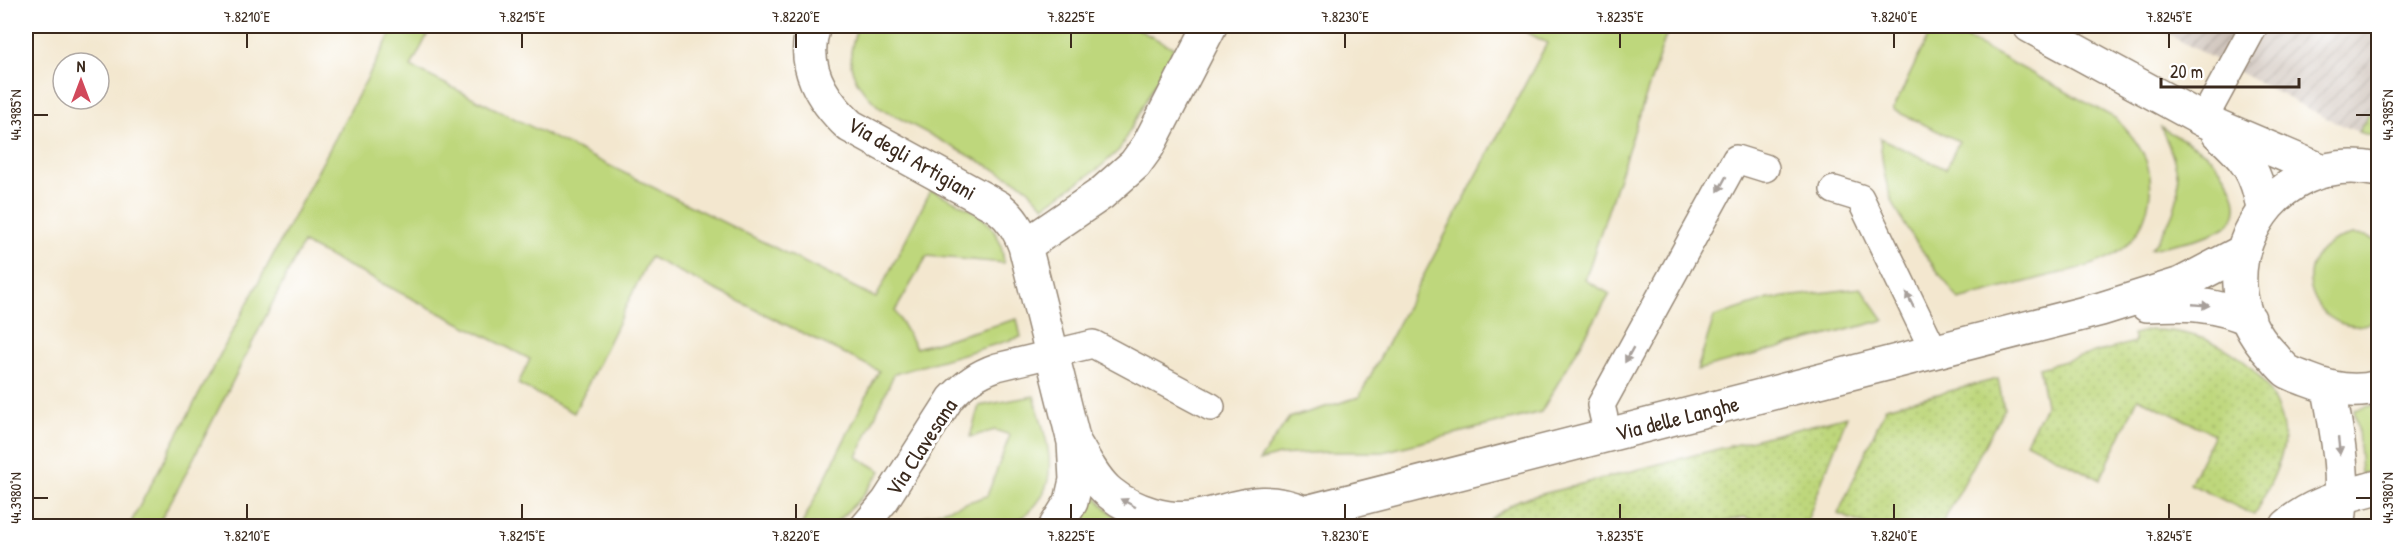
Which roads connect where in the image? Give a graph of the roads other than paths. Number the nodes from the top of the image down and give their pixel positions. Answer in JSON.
{"nodes":[{"id":1,"x":814,"y":26,"type":"edge"},
{"id":2,"x":1210,"y":26,"type":"edge"},
{"id":3,"x":2030,"y":26,"type":"edge"},
{"id":4,"x":2254,"y":26,"type":"edge"},
{"id":5,"x":2203,"y":120,"type":"junction"},
{"id":6,"x":1765,"y":168,"type":"dead end"},
{"id":7,"x":2379,"y":170,"type":"edge"},
{"id":8,"x":2323,"y":171,"type":"junction"},
{"id":9,"x":1834,"y":190,"type":"dead end"},
{"id":10,"x":2263,"y":209,"type":"junction"},
{"id":11,"x":1025,"y":246,"type":"junction"},
{"id":12,"x":2242,"y":252,"type":"junction"},
{"id":13,"x":2101,"y":309,"type":"junction"},
{"id":14,"x":2249,"y":319,"type":"junction"},
{"id":15,"x":1935,"y":353,"type":"junction"},
{"id":16,"x":1052,"y":354,"type":"junction"},
{"id":17,"x":2379,"y":387,"type":"edge"},
{"id":18,"x":2329,"y":389,"type":"junction"},
{"id":19,"x":1211,"y":407,"type":"dead end"},
{"id":20,"x":1608,"y":435,"type":"junction"},
{"id":21,"x":1074,"y":442,"type":"junction"},
{"id":22,"x":2379,"y":487,"type":"edge"},
{"id":23,"x":2339,"y":513,"type":"edge"},
{"id":24,"x":1321,"y":515,"type":"edge"},
{"id":25,"x":864,"y":526,"type":"edge"},
{"id":26,"x":1056,"y":526,"type":"edge"},
{"id":27,"x":1252,"y":526,"type":"edge"},
{"id":28,"x":2287,"y":526,"type":"edge"}],
"edges":[{"from":1,"to":11,"type":"street","name":"Via degli Artigiani"},
{"from":2,"to":11,"type":"street"},
{"from":3,"to":5,"type":"street"},
{"from":4,"to":5,"type":"lane"},
{"from":5,"to":8,"type":"street"},
{"from":5,"to":10,"type":"street"},
{"from":6,"to":20,"type":"lane","one_way":true},
{"from":7,"to":8,"type":"street"},
{"from":8,"to":10,"type":"street"},
{"from":15,"to":9,"type":"lane","one_way":true},
{"from":10,"to":12,"type":"street"},
{"from":11,"to":16,"type":"street","name":"Via degli Artigiani"},
{"from":12,"to":13,"type":"street","name":"Via delle Langhe"},
{"from":12,"to":14,"type":"street"},
{"from":13,"to":14,"type":"street","name":"Via delle Langhe","one_way":true},
{"from":13,"to":15,"type":"street","name":"Via delle Langhe"},
{"from":14,"to":18,"type":"street"},
{"from":15,"to":20,"type":"street","name":"Via delle Langhe"},
{"from":16,"to":19,"type":"lane","name":"Via Clavesana"},
{"from":16,"to":21,"type":"street","name":"Via degli Artigiani"},
{"from":16,"to":25,"type":"lane","name":"Via Clavesana"},
{"from":17,"to":18,"type":"street"},
{"from":18,"to":23,"type":"street","one_way":true},
{"from":20,"to":24,"type":"street","name":"Via delle Langhe"},
{"from":24,"to":21,"type":"street","name":"Via degli Artigiani","one_way":true},
{"from":21,"to":26,"type":"street","name":"Via degli Artigiani"},
{"from":22,"to":23,"type":"street"},
{"from":23,"to":28,"type":"street"},
{"from":24,"to":27,"type":"street","name":"Via delle Langhe"}]}
